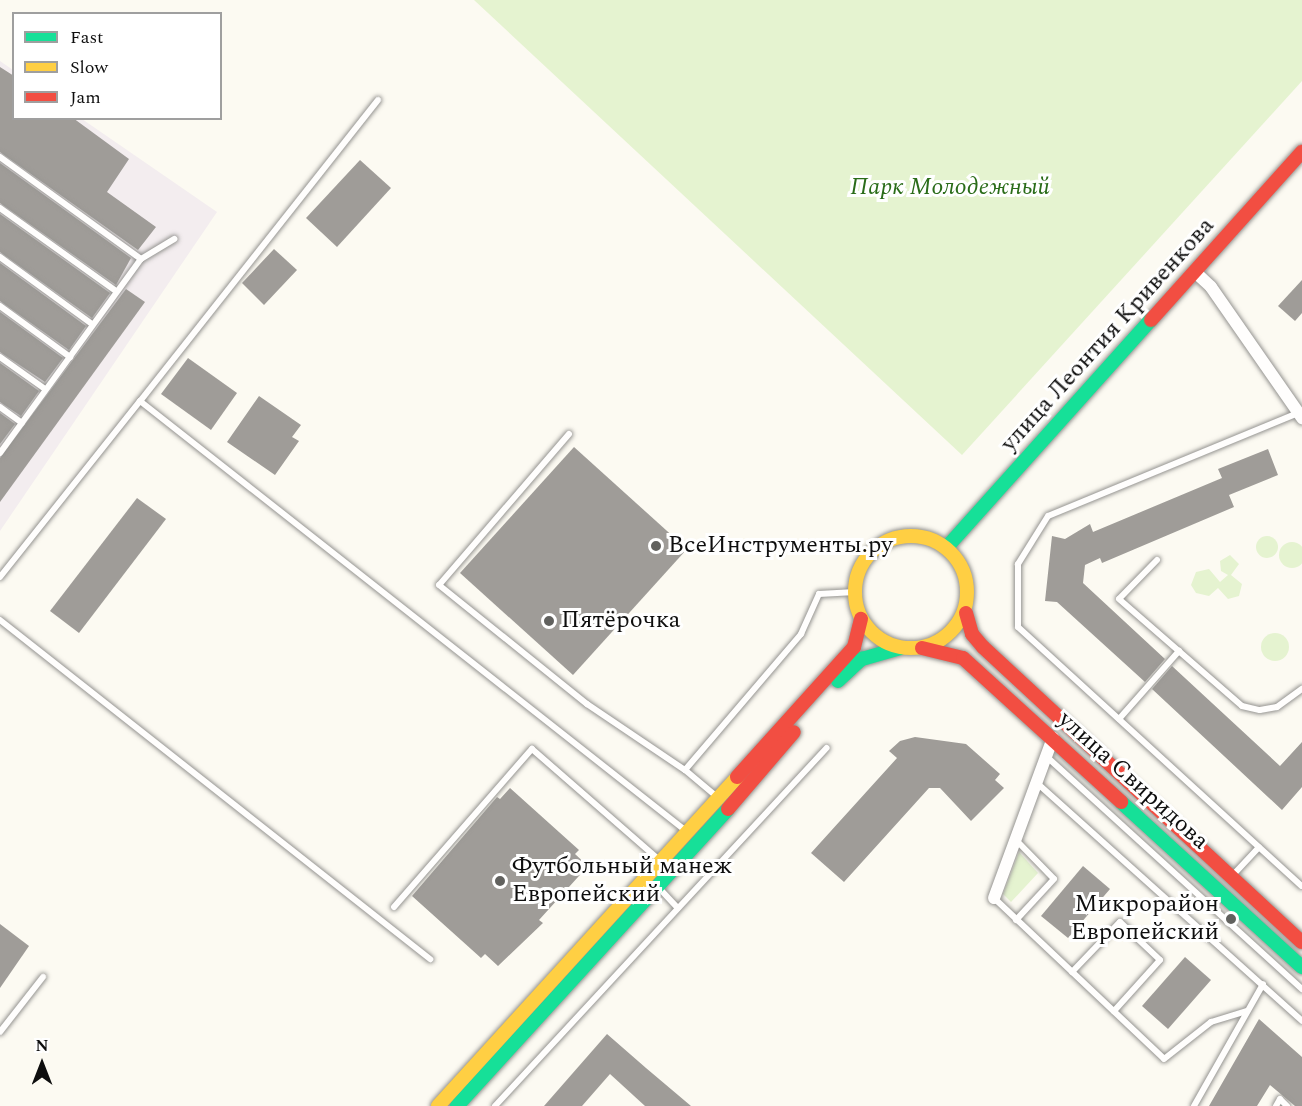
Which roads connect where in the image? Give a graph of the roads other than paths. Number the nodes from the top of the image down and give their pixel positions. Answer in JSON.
{"nodes":[{"id":1,"x":378,"y":100,"type":"dead end"},
{"id":2,"x":1302,"y":152,"type":"edge"},
{"id":3,"x":0,"y":157,"type":"edge"},
{"id":4,"x":0,"y":208,"type":"edge"},
{"id":5,"x":174,"y":239,"type":"dead end"},
{"id":6,"x":0,"y":257,"type":"edge"},
{"id":7,"x":141,"y":259,"type":"junction"},
{"id":8,"x":1194,"y":272,"type":"junction"},
{"id":9,"x":116,"y":291,"type":"junction"},
{"id":10,"x":0,"y":306,"type":"edge"},
{"id":11,"x":92,"y":324,"type":"junction"},
{"id":12,"x":0,"y":357,"type":"edge"},
{"id":13,"x":70,"y":357,"type":"junction"},
{"id":14,"x":45,"y":389,"type":"junction"},
{"id":15,"x":140,"y":400,"type":"junction"},
{"id":16,"x":0,"y":407,"type":"edge"},
{"id":17,"x":1300,"y":415,"type":"edge"},
{"id":18,"x":22,"y":423,"type":"junction"},
{"id":19,"x":569,"y":434,"type":"dead end"},
{"id":20,"x":0,"y":453,"type":"edge"},
{"id":21,"x":947,"y":547,"type":"junction"},
{"id":22,"x":1157,"y":560,"type":"dead end"},
{"id":23,"x":0,"y":577,"type":"edge"},
{"id":24,"x":855,"y":592,"type":"junction"},
{"id":25,"x":966,"y":613,"type":"junction"},
{"id":26,"x":861,"y":619,"type":"junction"},
{"id":27,"x":0,"y":620,"type":"edge"},
{"id":28,"x":900,"y":648,"type":"junction"},
{"id":29,"x":922,"y":648,"type":"junction"},
{"id":30,"x":1179,"y":651,"type":"junction"},
{"id":31,"x":1302,"y":689,"type":"edge"},
{"id":32,"x":1119,"y":719,"type":"junction"},
{"id":33,"x":1053,"y":738,"type":"junction"},
{"id":34,"x":827,"y":748,"type":"dead end"},
{"id":35,"x":1046,"y":757,"type":"junction"},
{"id":36,"x":685,"y":770,"type":"junction"},
{"id":37,"x":1037,"y":783,"type":"junction"},
{"id":38,"x":718,"y":798,"type":"junction"},
{"id":39,"x":687,"y":832,"type":"junction"},
{"id":40,"x":1016,"y":840,"type":"junction"},
{"id":41,"x":1259,"y":847,"type":"junction"},
{"id":42,"x":661,"y":861,"type":"junction"},
{"id":43,"x":1232,"y":876,"type":"junction"},
{"id":44,"x":1302,"y":886,"type":"edge"},
{"id":45,"x":658,"y":888,"type":"junction"},
{"id":46,"x":994,"y":898,"type":"joint"},
{"id":47,"x":394,"y":907,"type":"dead end"},
{"id":48,"x":678,"y":908,"type":"junction"},
{"id":49,"x":1017,"y":920,"type":"junction"},
{"id":50,"x":1302,"y":942,"type":"edge"},
{"id":51,"x":430,"y":959,"type":"dead end"},
{"id":52,"x":1302,"y":967,"type":"edge"},
{"id":53,"x":1072,"y":972,"type":"junction"},
{"id":54,"x":43,"y":977,"type":"dead end"},
{"id":55,"x":1263,"y":984,"type":"junction"},
{"id":56,"x":1302,"y":990,"type":"edge"},
{"id":57,"x":1113,"y":1011,"type":"junction"},
{"id":58,"x":1246,"y":1011,"type":"junction"},
{"id":59,"x":1302,"y":1021,"type":"edge"},
{"id":60,"x":0,"y":1032,"type":"edge"},
{"id":61,"x":438,"y":1106,"type":"edge"},
{"id":62,"x":457,"y":1106,"type":"edge"},
{"id":63,"x":495,"y":1106,"type":"edge"},
{"id":64,"x":1194,"y":1106,"type":"edge"},
{"id":65,"x":1276,"y":1106,"type":"edge"},
{"id":66,"x":1287,"y":1106,"type":"edge"}],
"edges":[{"from":1,"to":15,"type":"lane"},
{"from":2,"to":8,"type":"street","name":"улица Леонтия Кривенкова"},
{"from":3,"to":7,"type":"lane"},
{"from":4,"to":9,"type":"lane"},
{"from":5,"to":7,"type":"lane"},
{"from":6,"to":11,"type":"lane"},
{"from":7,"to":9,"type":"lane"},
{"from":8,"to":17,"type":"street"},
{"from":8,"to":21,"type":"street","name":"улица Леонтия Кривенкова"},
{"from":9,"to":11,"type":"lane"},
{"from":10,"to":13,"type":"lane"},
{"from":11,"to":13,"type":"lane"},
{"from":12,"to":14,"type":"lane"},
{"from":13,"to":14,"type":"lane"},
{"from":14,"to":18,"type":"lane"},
{"from":15,"to":23,"type":"lane"},
{"from":15,"to":39,"type":"lane"},
{"from":16,"to":18,"type":"lane"},
{"from":17,"to":32,"type":"lane"},
{"from":18,"to":20,"type":"lane"},
{"from":19,"to":36,"type":"lane"},
{"from":21,"to":24,"type":"street"},
{"from":21,"to":25,"type":"street"},
{"from":22,"to":30,"type":"lane"},
{"from":24,"to":26,"type":"street"},
{"from":24,"to":36,"type":"lane"},
{"from":25,"to":29,"type":"street"},
{"from":25,"to":43,"type":"street","name":"улица Свиридова"},
{"from":26,"to":28,"type":"street"},
{"from":26,"to":38,"type":"street"},
{"from":27,"to":51,"type":"lane"},
{"from":28,"to":29,"type":"street"},
{"from":28,"to":45,"type":"street"},
{"from":29,"to":33,"type":"street","name":"улица Свиридова"},
{"from":30,"to":31,"type":"lane"},
{"from":30,"to":32,"type":"lane"},
{"from":32,"to":41,"type":"lane"},
{"from":33,"to":35,"type":"street"},
{"from":33,"to":52,"type":"street","name":"улица Свиридова"},
{"from":34,"to":48,"type":"lane"},
{"from":35,"to":37,"type":"street"},
{"from":35,"to":56,"type":"lane"},
{"from":36,"to":38,"type":"lane"},
{"from":37,"to":40,"type":"street"},
{"from":37,"to":55,"type":"lane"},
{"from":38,"to":39,"type":"street"},
{"from":39,"to":42,"type":"street"},
{"from":40,"to":46,"type":"street"},
{"from":40,"to":49,"type":"lane"},
{"from":41,"to":43,"type":"lane"},
{"from":41,"to":44,"type":"lane"},
{"from":42,"to":47,"type":"lane"},
{"from":42,"to":61,"type":"street"},
{"from":43,"to":50,"type":"street","name":"улица Свиридова"},
{"from":45,"to":48,"type":"lane"},
{"from":45,"to":62,"type":"street"},
{"from":46,"to":49,"type":"lane"},
{"from":48,"to":63,"type":"lane"},
{"from":49,"to":53,"type":"lane"},
{"from":53,"to":57,"type":"lane"},
{"from":53,"to":57,"type":"lane"},
{"from":54,"to":60,"type":"lane"},
{"from":55,"to":58,"type":"lane"},
{"from":55,"to":59,"type":"lane"},
{"from":57,"to":58,"type":"lane"},
{"from":58,"to":64,"type":"lane"},
{"from":65,"to":66,"type":"lane"}]}
